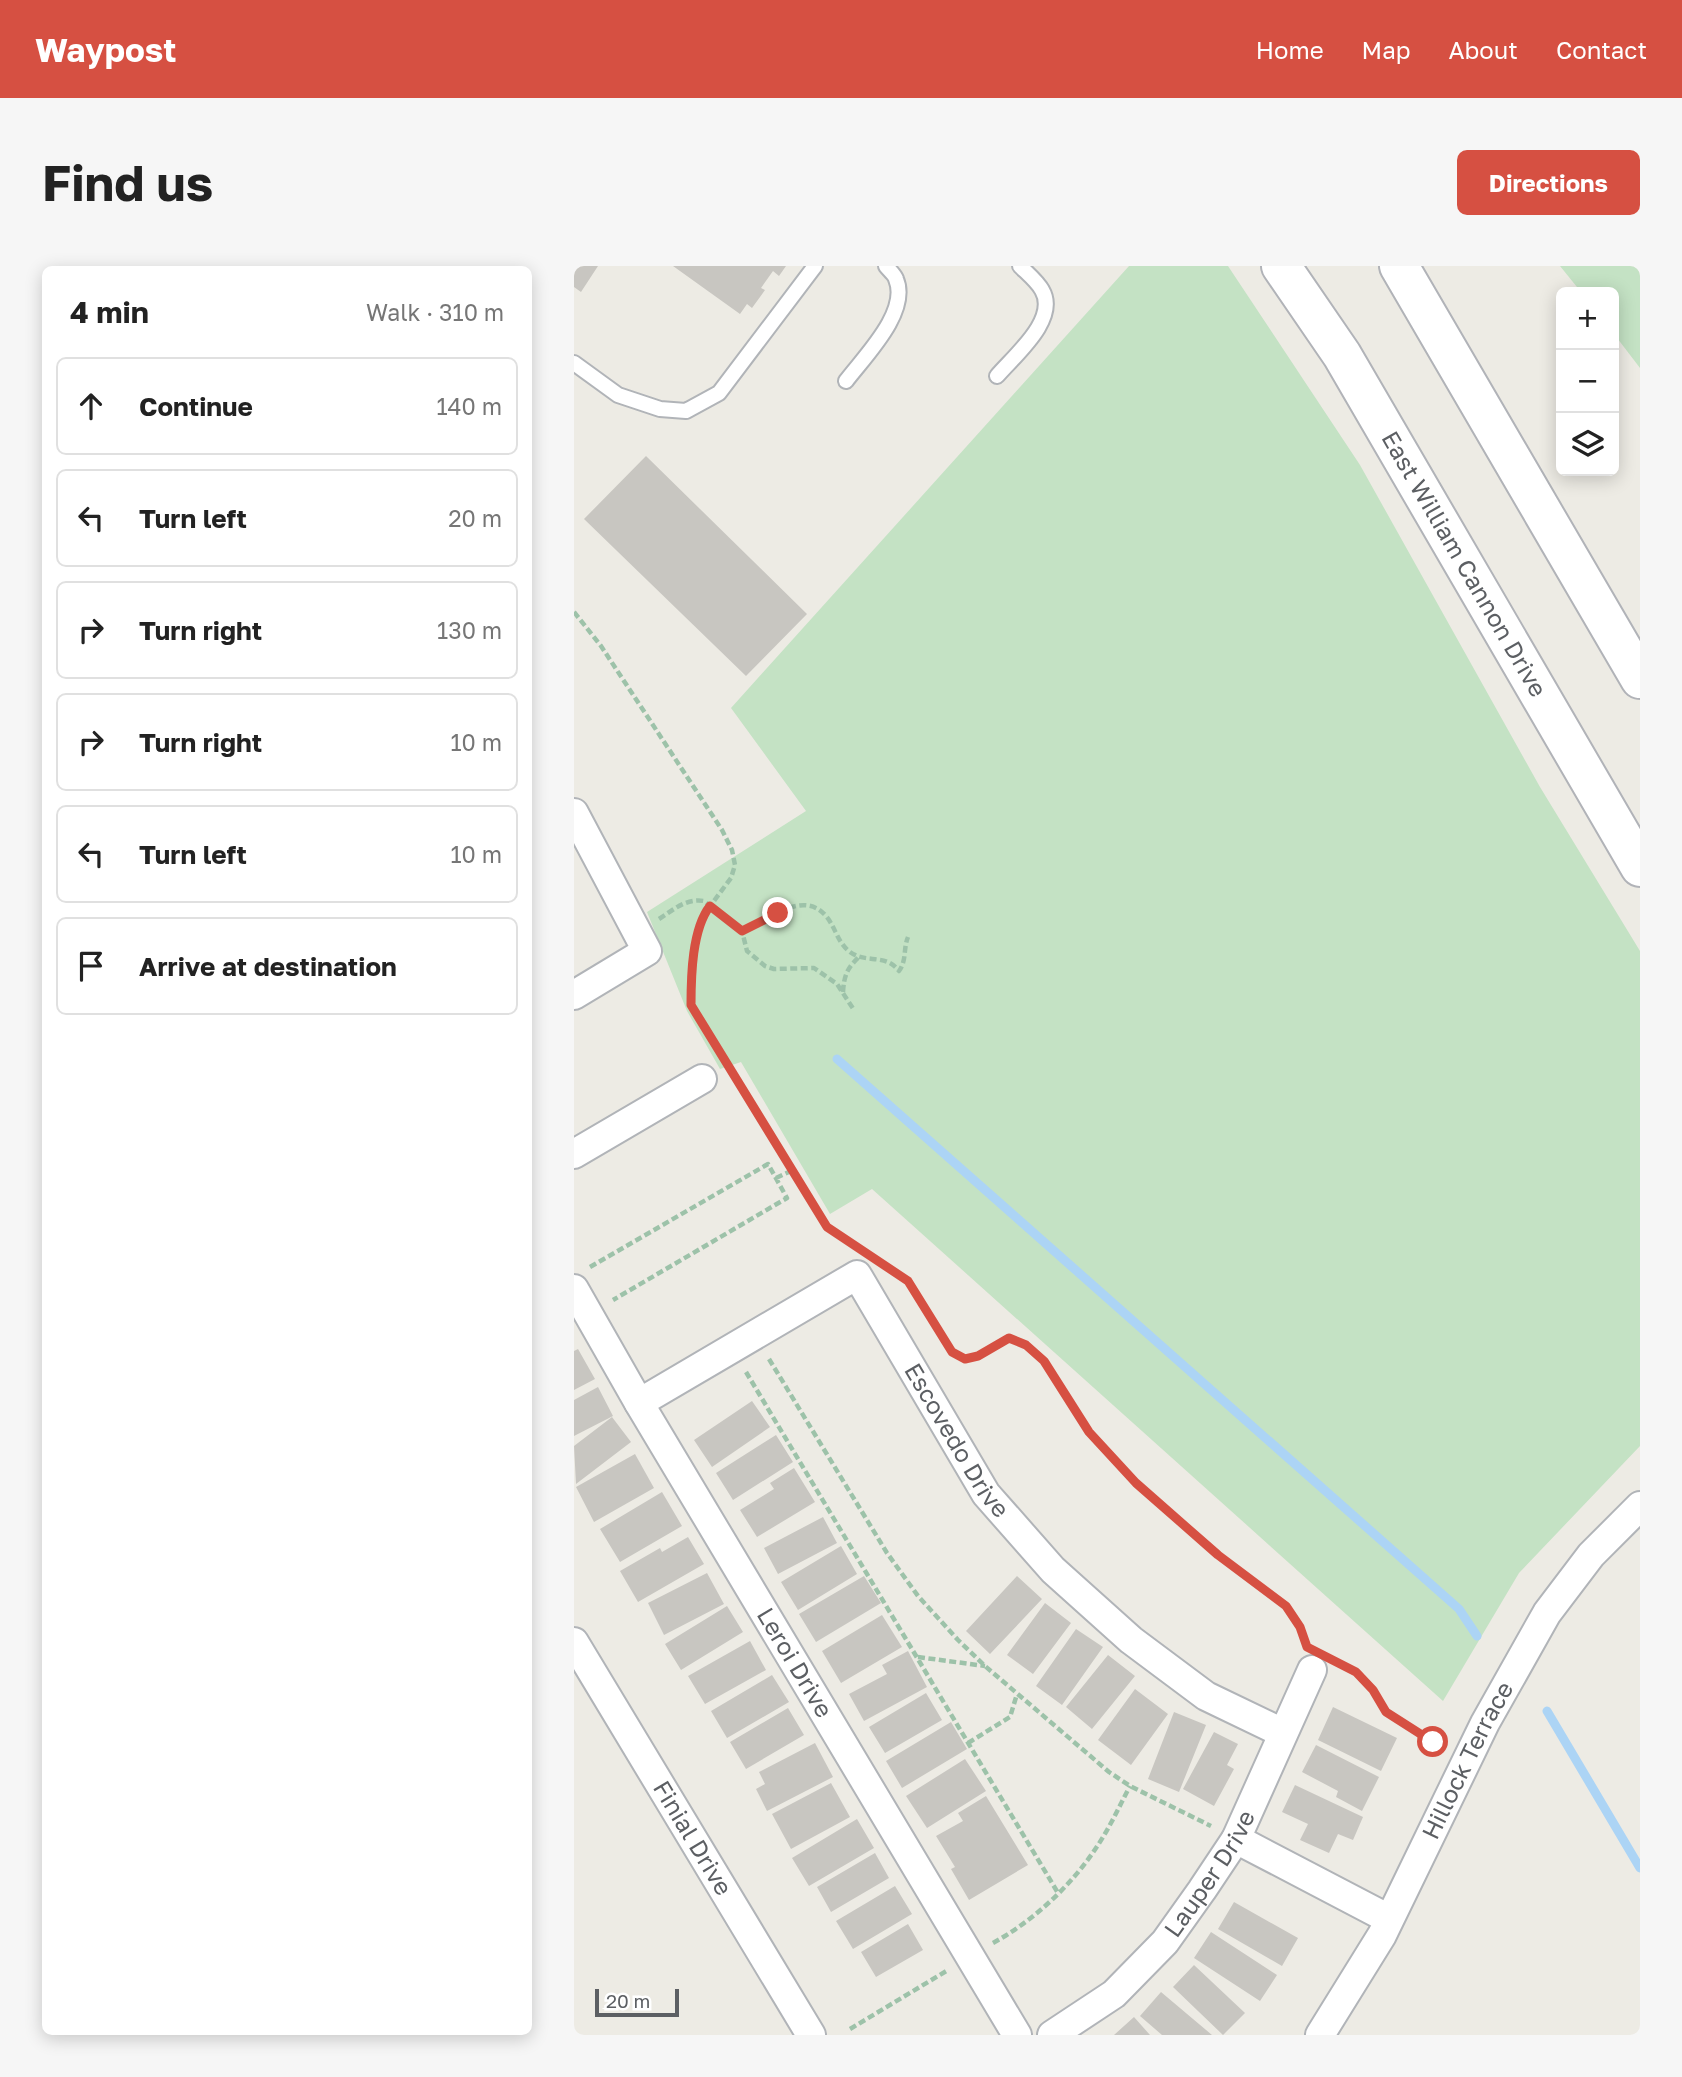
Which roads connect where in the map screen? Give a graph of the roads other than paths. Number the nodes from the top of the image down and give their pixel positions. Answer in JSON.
{"nodes":[{"id":1,"x":815,"y":266,"type":"edge"},
{"id":2,"x":886,"y":266,"type":"edge"},
{"id":3,"x":1020,"y":266,"type":"edge"},
{"id":4,"x":1281,"y":266,"type":"edge"},
{"id":5,"x":1399,"y":266,"type":"edge"},
{"id":6,"x":574,"y":363,"type":"edge"},
{"id":7,"x":997,"y":376,"type":"dead end"},
{"id":8,"x":846,"y":381,"type":"dead end"},
{"id":9,"x":1640,"y":679,"type":"edge"},
{"id":10,"x":574,"y":813,"type":"edge"},
{"id":11,"x":1640,"y":867,"type":"edge"},
{"id":12,"x":574,"y":995,"type":"edge"},
{"id":13,"x":702,"y":1079,"type":"dead end"},
{"id":14,"x":574,"y":1154,"type":"edge"},
{"id":15,"x":582,"y":1278,"type":"edge"},
{"id":16,"x":639,"y":1402,"type":"junction"},
{"id":17,"x":1640,"y":1506,"type":"edge"},
{"id":18,"x":574,"y":1642,"type":"edge"},
{"id":19,"x":1317,"y":1659,"type":"road end"},
{"id":20,"x":1283,"y":1733,"type":"junction"},
{"id":21,"x":1236,"y":1839,"type":"junction"},
{"id":22,"x":1389,"y":1919,"type":"junction"},
{"id":23,"x":811,"y":2035,"type":"edge"},
{"id":24,"x":1017,"y":2035,"type":"edge"},
{"id":25,"x":1052,"y":2035,"type":"edge"},
{"id":26,"x":1320,"y":2035,"type":"edge"}],
"edges":[{"from":1,"to":6,"type":"lane"},
{"from":2,"to":8,"type":"lane"},
{"from":3,"to":7,"type":"lane"},
{"from":4,"to":11,"type":"street","name":"East William Cannon Drive"},
{"from":5,"to":9,"type":"street"},
{"from":10,"to":12,"type":"street"},
{"from":13,"to":14,"type":"street"},
{"from":15,"to":16,"type":"street","name":"Leroi Drive"},
{"from":16,"to":20,"type":"street","name":"Escovedo Drive"},
{"from":16,"to":24,"type":"street","name":"Leroi Drive"},
{"from":17,"to":22,"type":"street","name":"Hillock Terrace"},
{"from":18,"to":23,"type":"street","name":"Finial Drive"},
{"from":19,"to":20,"type":"street","name":"Lauper Drive"},
{"from":20,"to":21,"type":"street","name":"Lauper Drive"},
{"from":21,"to":22,"type":"street"},
{"from":21,"to":25,"type":"street","name":"Lauper Drive"},
{"from":22,"to":26,"type":"street","name":"Hillock Terrace"}]}
